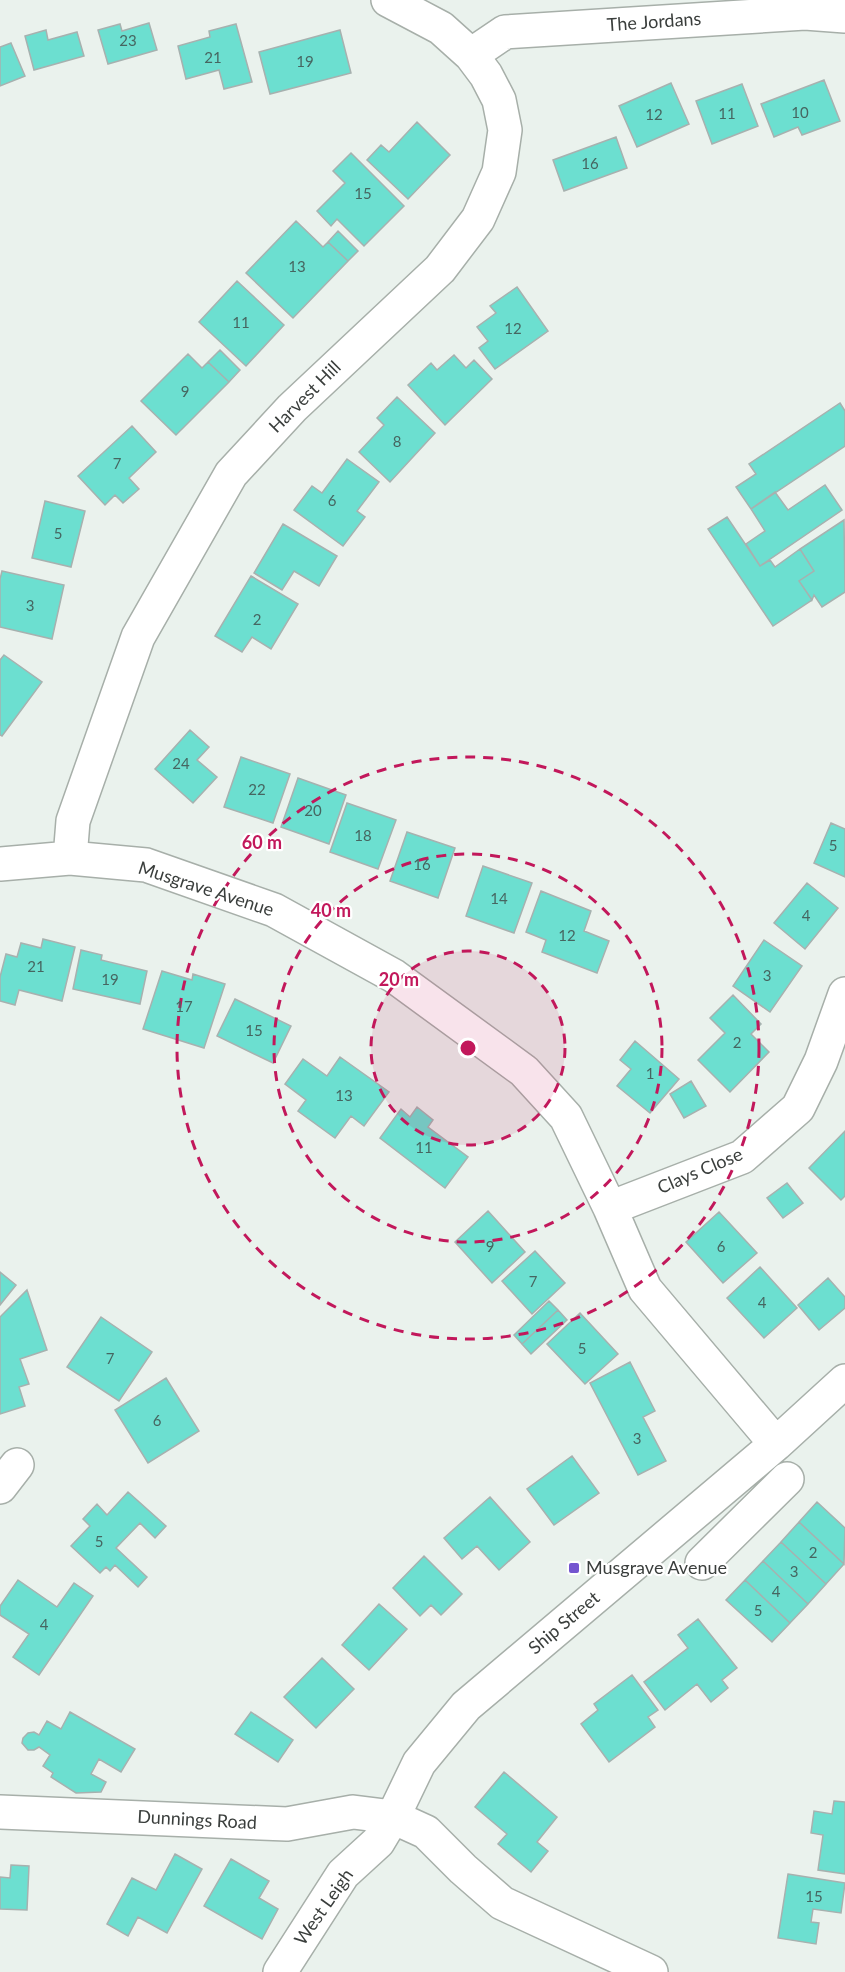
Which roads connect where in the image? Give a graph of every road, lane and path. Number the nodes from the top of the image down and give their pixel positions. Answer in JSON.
{"nodes":[{"id":1,"x":388,"y":0,"type":"edge"},
{"id":2,"x":845,"y":16,"type":"edge"},
{"id":3,"x":471,"y":55,"type":"junction"},
{"id":4,"x":70,"y":858,"type":"junction"},
{"id":5,"x":0,"y":864,"type":"edge"},
{"id":6,"x":845,"y":994,"type":"edge"},
{"id":7,"x":610,"y":1208,"type":"junction"},
{"id":8,"x":845,"y":1381,"type":"edge"},
{"id":9,"x":776,"y":1443,"type":"junction"},
{"id":10,"x":787,"y":1479,"type":"dead end"},
{"id":11,"x":719,"y":1491,"type":"junction"},
{"id":12,"x":745,"y":1520,"type":"junction"},
{"id":13,"x":702,"y":1563,"type":"dead end"},
{"id":14,"x":0,"y":1812,"type":"edge"},
{"id":15,"x":393,"y":1817,"type":"junction"},
{"id":16,"x":280,"y":1972,"type":"edge"},
{"id":17,"x":651,"y":1972,"type":"edge"}],
"edges":[{"from":1,"to":3,"type":"street","name":"Harvest Hill"},
{"from":2,"to":3,"type":"street","name":"The Jordans"},
{"from":3,"to":4,"type":"street","name":"Harvest Hill"},
{"from":4,"to":5,"type":"street","name":"Musgrave Avenue"},
{"from":4,"to":7,"type":"street","name":"Musgrave Avenue"},
{"from":6,"to":7,"type":"street","name":"Clays Close"},
{"from":7,"to":9,"type":"street","name":"Musgrave Avenue"},
{"from":8,"to":9,"type":"street","name":"Ship Street"},
{"from":9,"to":11,"type":"street","name":"Ship Street"},
{"from":10,"to":12,"type":"street"},
{"from":11,"to":12,"type":"street"},
{"from":11,"to":15,"type":"street","name":"Ship Street"},
{"from":12,"to":13,"type":"street"},
{"from":14,"to":15,"type":"street","name":"Dunnings Road"},
{"from":15,"to":16,"type":"street","name":"West Leigh"},
{"from":15,"to":17,"type":"street","name":"Dunnings Road"}]}
